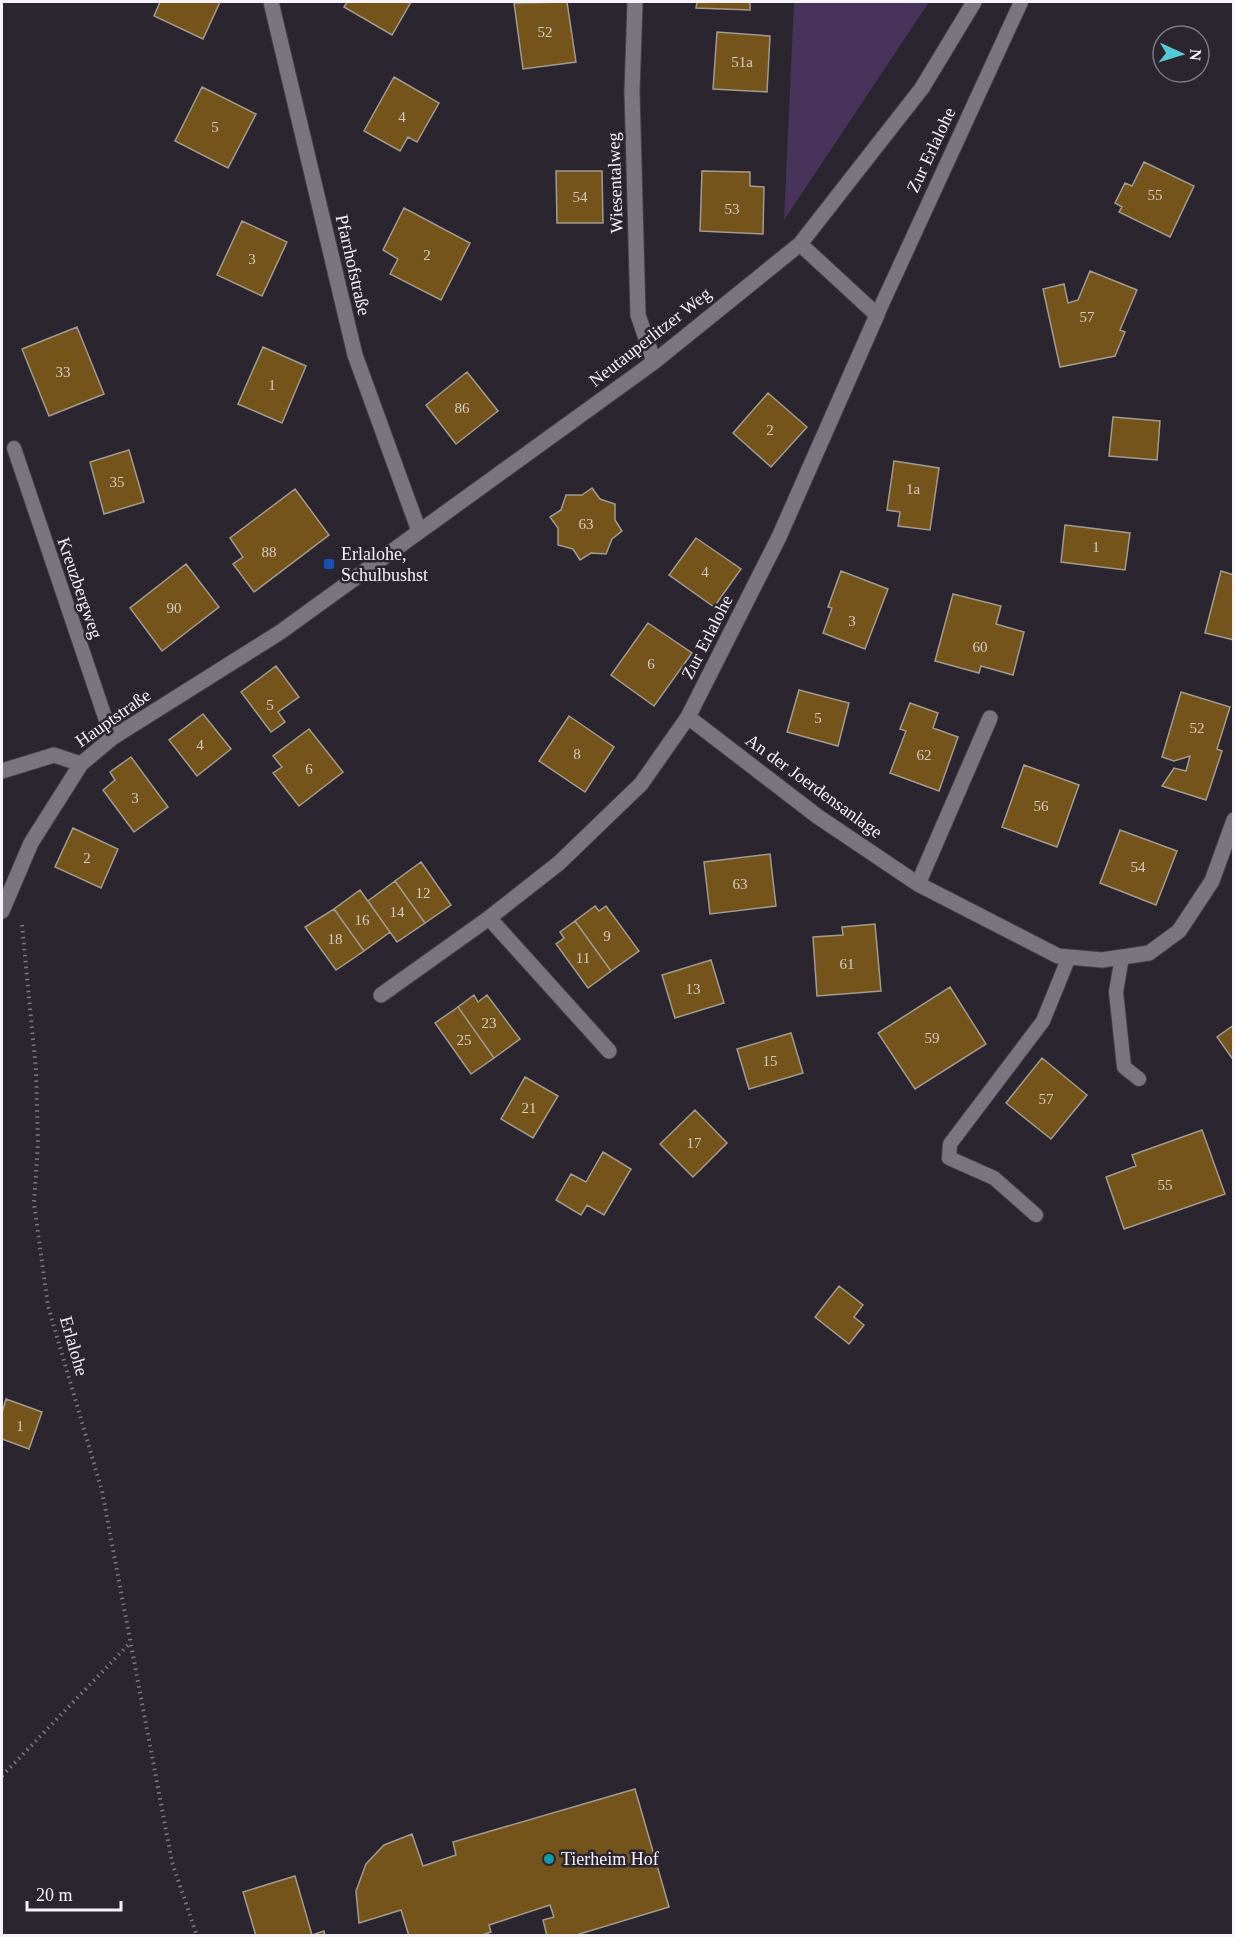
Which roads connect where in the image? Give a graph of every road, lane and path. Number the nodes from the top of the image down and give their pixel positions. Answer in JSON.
{"nodes":[{"id":1,"x":271,"y":2,"type":"edge"},
{"id":2,"x":635,"y":2,"type":"edge"},
{"id":3,"x":974,"y":2,"type":"edge"},
{"id":4,"x":1021,"y":2,"type":"edge"},
{"id":5,"x":800,"y":244,"type":"junction"},
{"id":6,"x":877,"y":315,"type":"junction"},
{"id":7,"x":654,"y":362,"type":"junction"},
{"id":8,"x":14,"y":448,"type":"dead end"},
{"id":9,"x":419,"y":531,"type":"junction"},
{"id":10,"x":279,"y":633,"type":"joint"},
{"id":11,"x":688,"y":717,"type":"junction"},
{"id":12,"x":990,"y":718,"type":"dead end"},
{"id":13,"x":112,"y":738,"type":"junction"},
{"id":14,"x":81,"y":764,"type":"junction"},
{"id":15,"x":2,"y":771,"type":"edge"},
{"id":16,"x":1233,"y":820,"type":"edge"},
{"id":17,"x":918,"y":885,"type":"junction"},
{"id":18,"x":2,"y":911,"type":"edge"},
{"id":19,"x":489,"y":918,"type":"junction"},
{"id":20,"x":22,"y":922,"type":"dead end"},
{"id":21,"x":1069,"y":957,"type":"junction"},
{"id":22,"x":1122,"y":957,"type":"junction"},
{"id":23,"x":381,"y":995,"type":"dead end"},
{"id":24,"x":609,"y":1051,"type":"dead end"},
{"id":25,"x":1139,"y":1079,"type":"dead end"},
{"id":26,"x":1036,"y":1215,"type":"dead end"},
{"id":27,"x":132,"y":1641,"type":"junction"},
{"id":28,"x":2,"y":1776,"type":"edge"},
{"id":29,"x":197,"y":1935,"type":"edge"}],
"edges":[{"from":1,"to":9,"type":"street","name":"Pfarrhofstraße"},
{"from":2,"to":7,"type":"street","name":"Wiesentalweg"},
{"from":3,"to":5,"type":"street","name":"Neutauperlitzer Weg"},
{"from":4,"to":6,"type":"lane","name":"Zur Erlalohe"},
{"from":5,"to":6,"type":"street"},
{"from":5,"to":7,"type":"street","name":"Neutauperlitzer Weg"},
{"from":6,"to":11,"type":"street","name":"Zur Erlalohe"},
{"from":7,"to":9,"type":"street","name":"Neutauperlitzer Weg"},
{"from":8,"to":13,"type":"lane","name":"Kreuzbergweg"},
{"from":9,"to":10,"type":"street","name":"Neutauperlitzer Weg"},
{"from":10,"to":13,"type":"street","name":"Hauptstraße"},
{"from":11,"to":17,"type":"street","name":"An der Joerdensanlage"},
{"from":11,"to":19,"type":"street","name":"Zur Erlalohe"},
{"from":12,"to":17,"type":"street"},
{"from":13,"to":14,"type":"street","name":"Hauptstraße"},
{"from":14,"to":15,"type":"street"},
{"from":14,"to":18,"type":"street","name":"Hauptstraße"},
{"from":16,"to":22,"type":"street","name":"An der Joerdensanlage"},
{"from":17,"to":21,"type":"street","name":"An der Joerdensanlage"},
{"from":19,"to":23,"type":"street","name":"Zur Erlalohe"},
{"from":19,"to":24,"type":"street"},
{"from":20,"to":27,"type":"path","name":"Erlalohe"},
{"from":21,"to":22,"type":"street","name":"An der Joerdensanlage"},
{"from":21,"to":26,"type":"lane"},
{"from":22,"to":25,"type":"lane"},
{"from":27,"to":28,"type":"path"},
{"from":27,"to":29,"type":"path","name":"Erlalohe"}]}
